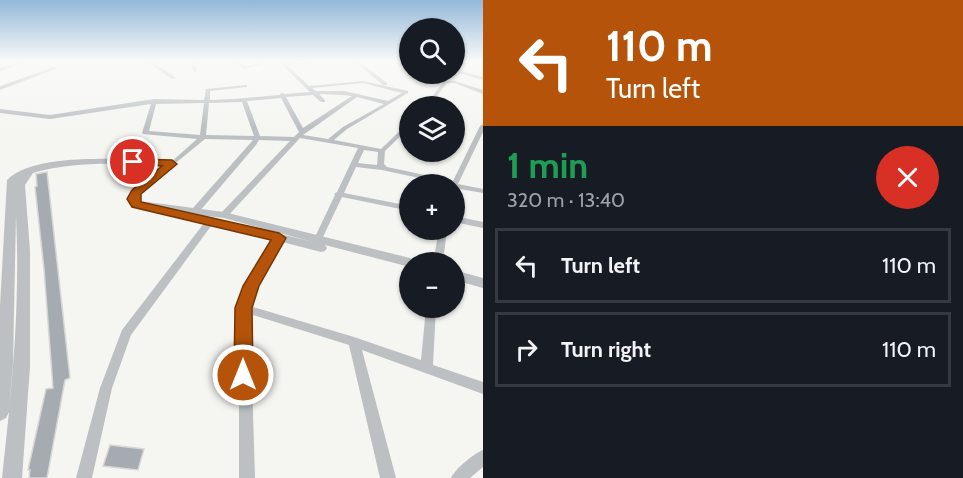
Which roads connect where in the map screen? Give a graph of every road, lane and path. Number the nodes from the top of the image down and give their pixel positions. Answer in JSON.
{"nodes":[{"id":1,"x":305,"y":83,"type":"edge"},
{"id":2,"x":351,"y":83,"type":"edge"},
{"id":3,"x":368,"y":83,"type":"edge"},
{"id":4,"x":385,"y":83,"type":"edge"},
{"id":5,"x":445,"y":83,"type":"edge"},
{"id":6,"x":459,"y":83,"type":"edge"},
{"id":7,"x":388,"y":86,"type":"junction"},
{"id":8,"x":245,"y":87,"type":"dead end"},
{"id":9,"x":313,"y":90,"type":"junction"},
{"id":10,"x":483,"y":92,"type":"edge"},
{"id":11,"x":282,"y":95,"type":"junction"},
{"id":12,"x":357,"y":95,"type":"junction"},
{"id":13,"x":435,"y":96,"type":"edge"},
{"id":14,"x":206,"y":100,"type":"junction"},
{"id":15,"x":244,"y":100,"type":"junction"},
{"id":16,"x":154,"y":101,"type":"junction"},
{"id":17,"x":323,"y":101,"type":"dead end"},
{"id":18,"x":389,"y":103,"type":"junction"},
{"id":19,"x":0,"y":111,"type":"edge"},
{"id":20,"x":483,"y":126,"type":"edge"},
{"id":21,"x":399,"y":134,"type":"edge"},
{"id":22,"x":202,"y":136,"type":"junction"},
{"id":23,"x":299,"y":136,"type":"junction"},
{"id":24,"x":257,"y":137,"type":"junction"},
{"id":25,"x":330,"y":141,"type":"junction"},
{"id":26,"x":362,"y":147,"type":"junction"},
{"id":27,"x":382,"y":151,"type":"junction"},
{"id":28,"x":172,"y":164,"type":"junction"},
{"id":29,"x":353,"y":164,"type":"junction"},
{"id":30,"x":381,"y":168,"type":"junction"},
{"id":31,"x":30,"y":170,"type":"junction"},
{"id":32,"x":407,"y":174,"type":"edge"},
{"id":33,"x":460,"y":174,"type":"edge"},
{"id":34,"x":465,"y":187,"type":"edge"},
{"id":35,"x":483,"y":191,"type":"edge"},
{"id":36,"x":338,"y":194,"type":"junction"},
{"id":37,"x":156,"y":207,"type":"junction"},
{"id":38,"x":399,"y":207,"type":"edge"},
{"id":39,"x":196,"y":210,"type":"junction"},
{"id":40,"x":224,"y":214,"type":"junction"},
{"id":41,"x":211,"y":220,"type":"junction"},
{"id":42,"x":465,"y":221,"type":"edge"},
{"id":43,"x":483,"y":225,"type":"edge"},
{"id":44,"x":279,"y":238,"type":"junction"},
{"id":45,"x":318,"y":239,"type":"junction"},
{"id":46,"x":399,"y":260,"type":"edge"},
{"id":47,"x":399,"y":269,"type":"edge"},
{"id":48,"x":465,"y":278,"type":"edge"},
{"id":49,"x":483,"y":283,"type":"edge"},
{"id":50,"x":465,"y":287,"type":"edge"},
{"id":51,"x":483,"y":292,"type":"edge"},
{"id":52,"x":244,"y":308,"type":"junction"},
{"id":53,"x":430,"y":318,"type":"edge"},
{"id":54,"x":354,"y":342,"type":"junction"},
{"id":55,"x":22,"y":367,"type":"junction"},
{"id":56,"x":427,"y":368,"type":"junction"},
{"id":57,"x":2,"y":373,"type":"edge"},
{"id":58,"x":483,"y":388,"type":"edge"},
{"id":59,"x":0,"y":412,"type":"edge"},
{"id":60,"x":483,"y":457,"type":"edge"},
{"id":61,"x":12,"y":478,"type":"edge"},
{"id":62,"x":84,"y":478,"type":"edge"},
{"id":63,"x":247,"y":478,"type":"edge"},
{"id":64,"x":388,"y":478,"type":"edge"},
{"id":65,"x":459,"y":478,"type":"edge"}],
"edges":[{"from":1,"to":9,"type":"street"},
{"from":2,"to":9,"type":"street"},
{"from":3,"to":7,"type":"street"},
{"from":4,"to":7,"type":"street"},
{"from":5,"to":13,"type":"street"},
{"from":6,"to":10,"type":"street"},
{"from":7,"to":18,"type":"street"},
{"from":8,"to":14,"type":"street"},
{"from":9,"to":11,"type":"street"},
{"from":9,"to":12,"type":"street"},
{"from":9,"to":17,"type":"street"},
{"from":11,"to":15,"type":"street"},
{"from":11,"to":23,"type":"street"},
{"from":12,"to":18,"type":"street"},
{"from":12,"to":23,"type":"street"},
{"from":14,"to":15,"type":"street"},
{"from":14,"to":16,"type":"street"},
{"from":14,"to":22,"type":"street"},
{"from":15,"to":24,"type":"street"},
{"from":16,"to":19,"type":"street"},
{"from":16,"to":22,"type":"street"},
{"from":18,"to":25,"type":"street"},
{"from":20,"to":33,"type":"street"},
{"from":21,"to":27,"type":"street"},
{"from":22,"to":24,"type":"street"},
{"from":22,"to":28,"type":"street"},
{"from":23,"to":24,"type":"street"},
{"from":23,"to":25,"type":"street"},
{"from":23,"to":40,"type":"street"},
{"from":24,"to":39,"type":"street"},
{"from":25,"to":26,"type":"street"},
{"from":26,"to":27,"type":"street"},
{"from":26,"to":29,"type":"street"},
{"from":27,"to":30,"type":"street"},
{"from":28,"to":31,"type":"street"},
{"from":28,"to":37,"type":"street"},
{"from":29,"to":30,"type":"street"},
{"from":29,"to":36,"type":"street"},
{"from":30,"to":32,"type":"street"},
{"from":31,"to":55,"type":"street"},
{"from":31,"to":57,"type":"street"},
{"from":34,"to":35,"type":"street"},
{"from":36,"to":38,"type":"street"},
{"from":36,"to":45,"type":"street"},
{"from":37,"to":39,"type":"street"},
{"from":37,"to":41,"type":"street"},
{"from":39,"to":40,"type":"street"},
{"from":40,"to":45,"type":"street"},
{"from":41,"to":44,"type":"street"},
{"from":41,"to":62,"type":"street"},
{"from":42,"to":43,"type":"street"},
{"from":44,"to":47,"type":"street"},
{"from":44,"to":52,"type":"street"},
{"from":45,"to":46,"type":"street"},
{"from":48,"to":49,"type":"street"},
{"from":50,"to":51,"type":"street"},
{"from":52,"to":54,"type":"street"},
{"from":52,"to":63,"type":"street"},
{"from":53,"to":56,"type":"street"},
{"from":54,"to":56,"type":"street"},
{"from":54,"to":64,"type":"street"},
{"from":55,"to":57,"type":"street"},
{"from":55,"to":61,"type":"street"},
{"from":56,"to":58,"type":"street"},
{"from":57,"to":59,"type":"street"},
{"from":60,"to":65,"type":"street"}]}
